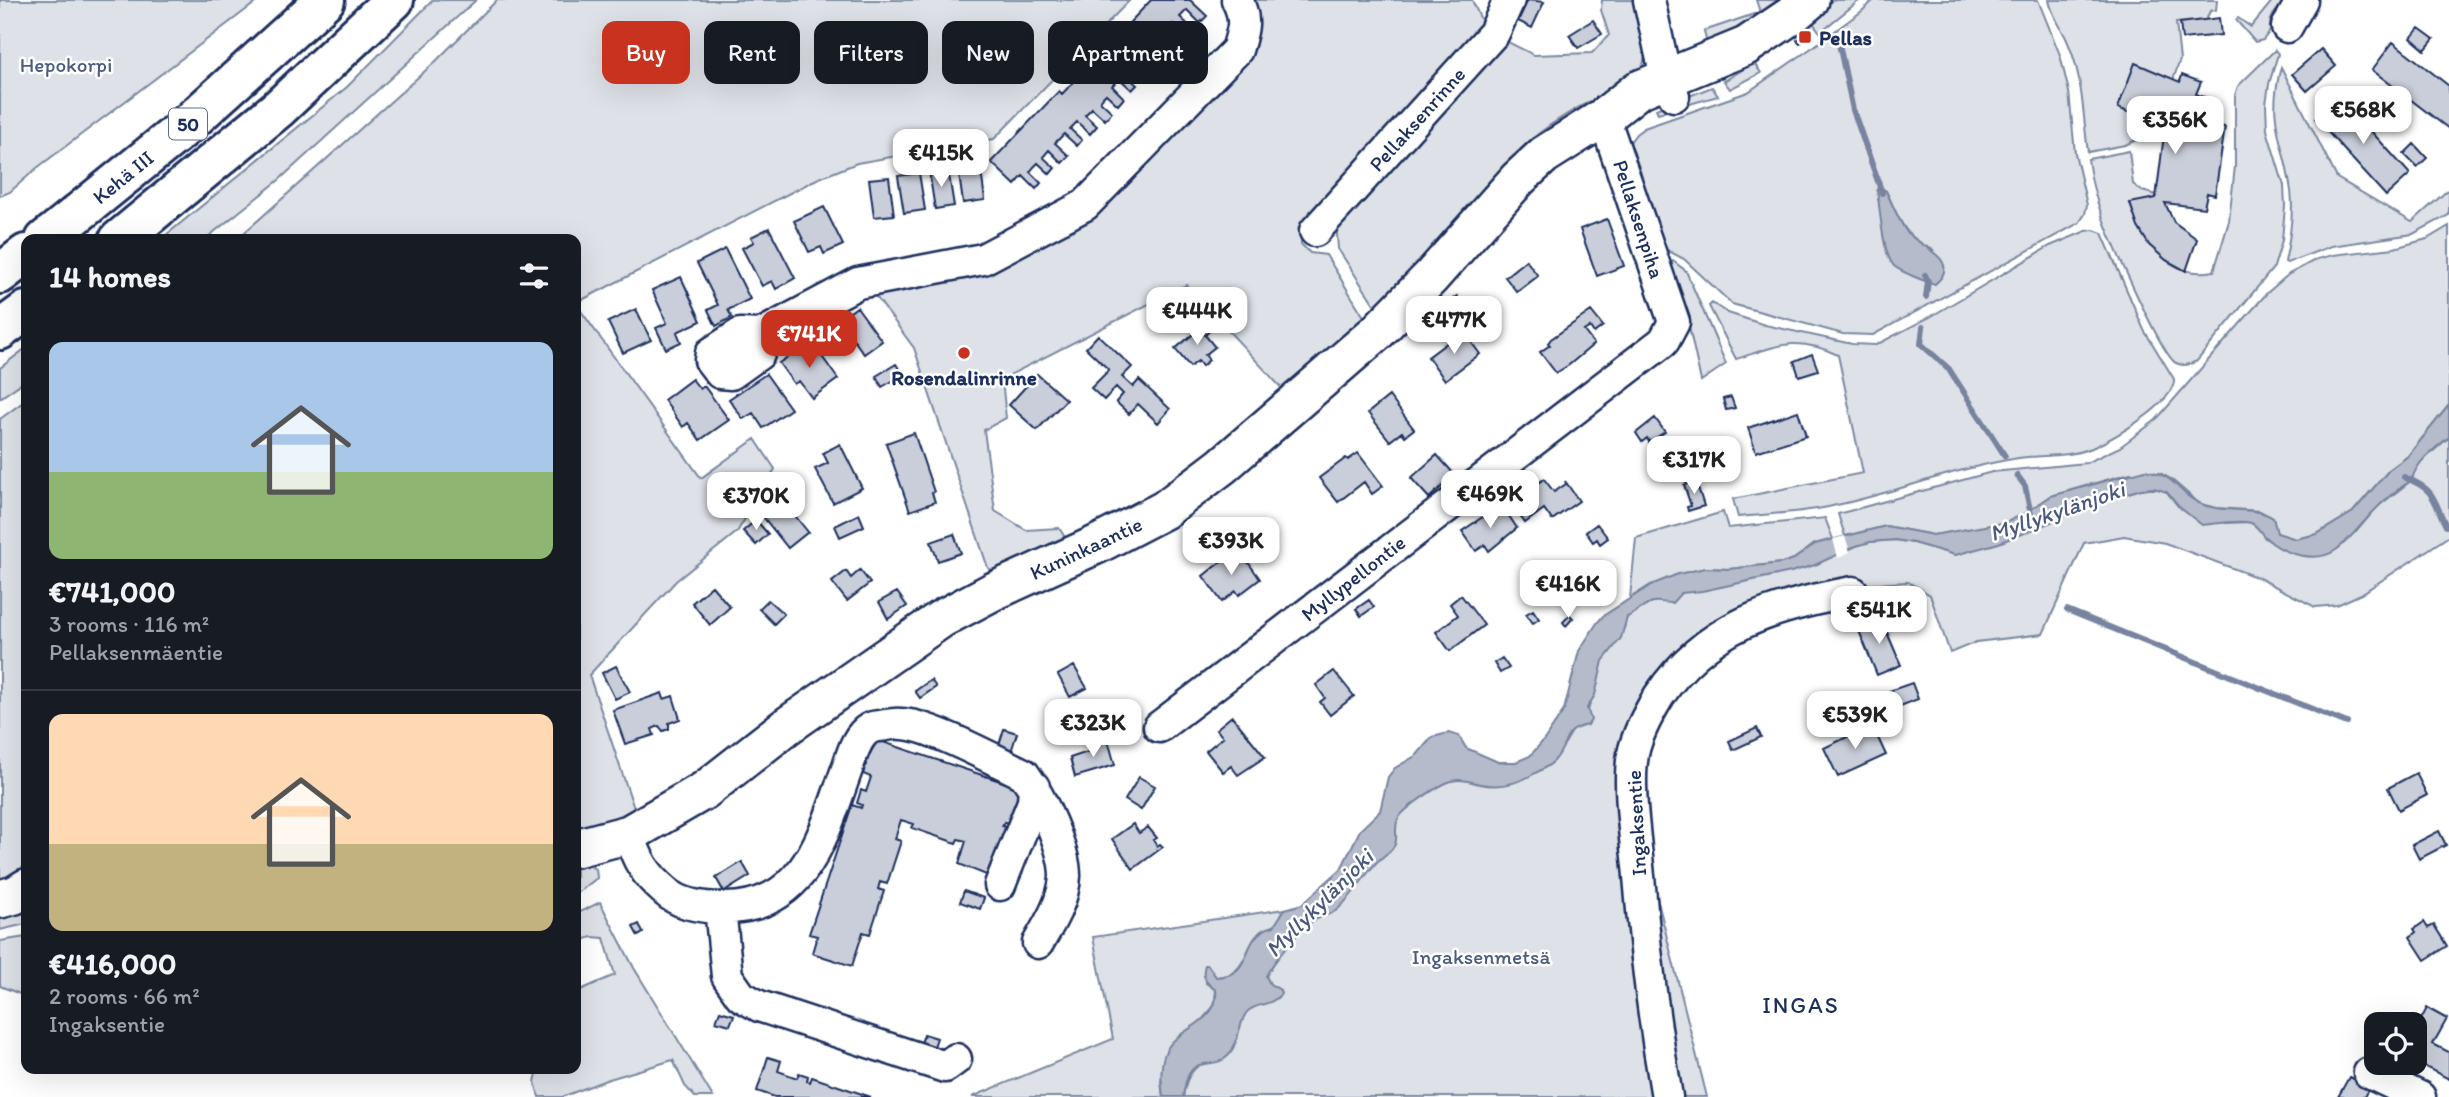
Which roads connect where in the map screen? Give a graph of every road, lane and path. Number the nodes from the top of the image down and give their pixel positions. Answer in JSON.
{"nodes":[{"id":1,"x":325,"y":0,"type":"edge"},
{"id":2,"x":394,"y":0,"type":"edge"},
{"id":3,"x":1237,"y":0,"type":"edge"},
{"id":4,"x":1509,"y":0,"type":"edge"},
{"id":5,"x":1649,"y":0,"type":"edge"},
{"id":6,"x":1810,"y":0,"type":"edge"},
{"id":7,"x":2302,"y":0,"type":"edge"},
{"id":8,"x":2287,"y":27,"type":"dead end"},
{"id":9,"x":1670,"y":87,"type":"junction"},
{"id":10,"x":1604,"y":117,"type":"junction"},
{"id":11,"x":1315,"y":231,"type":"dead end"},
{"id":12,"x":52,"y":234,"type":"edge"},
{"id":13,"x":126,"y":234,"type":"edge"},
{"id":14,"x":21,"y":258,"type":"edge"},
{"id":15,"x":0,"y":274,"type":"edge"},
{"id":16,"x":21,"y":315,"type":"edge"},
{"id":17,"x":1674,"y":321,"type":"joint"},
{"id":18,"x":0,"y":330,"type":"edge"},
{"id":19,"x":760,"y":335,"type":"dead end"},
{"id":20,"x":1853,"y":592,"type":"dead end"},
{"id":21,"x":1159,"y":727,"type":"dead end"},
{"id":22,"x":1034,"y":788,"type":"junction"},
{"id":23,"x":629,"y":834,"type":"junction"},
{"id":24,"x":581,"y":847,"type":"edge"},
{"id":25,"x":1000,"y":886,"type":"dead end"},
{"id":26,"x":21,"y":891,"type":"edge"},
{"id":27,"x":0,"y":899,"type":"edge"},
{"id":28,"x":720,"y":908,"type":"junction"},
{"id":29,"x":1038,"y":943,"type":"dead end"},
{"id":30,"x":956,"y":1059,"type":"dead end"},
{"id":31,"x":2373,"y":1075,"type":"edge"},
{"id":32,"x":2406,"y":1094,"type":"edge"},
{"id":33,"x":1667,"y":1097,"type":"edge"}],
"edges":[{"from":1,"to":12,"type":"highway","name":"Kehä III","number":"50"},
{"from":2,"to":13,"type":"highway","number":"50"},
{"from":3,"to":19,"type":"street"},
{"from":4,"to":11,"type":"street","name":"Pellaksenrinne"},
{"from":5,"to":9,"type":"street"},
{"from":6,"to":9,"type":"main road","name":"Kuninkaantie"},
{"from":7,"to":8,"type":"street"},
{"from":9,"to":10,"type":"main road","name":"Kuninkaantie"},
{"from":10,"to":17,"type":"street","name":"Pellaksenpiha"},
{"from":10,"to":23,"type":"main road","name":"Kuninkaantie"},
{"from":14,"to":15,"type":"highway"},
{"from":16,"to":18,"type":"highway"},
{"from":17,"to":21,"type":"street","name":"Myllypellontie"},
{"from":20,"to":33,"type":"street","name":"Ingaksentie"},
{"from":22,"to":25,"type":"street"},
{"from":22,"to":28,"type":"street"},
{"from":22,"to":29,"type":"street"},
{"from":23,"to":24,"type":"main road","name":"Kuninkaantie"},
{"from":23,"to":28,"type":"street"},
{"from":26,"to":27,"type":"main road"},
{"from":28,"to":30,"type":"street"},
{"from":31,"to":32,"type":"street"}]}
